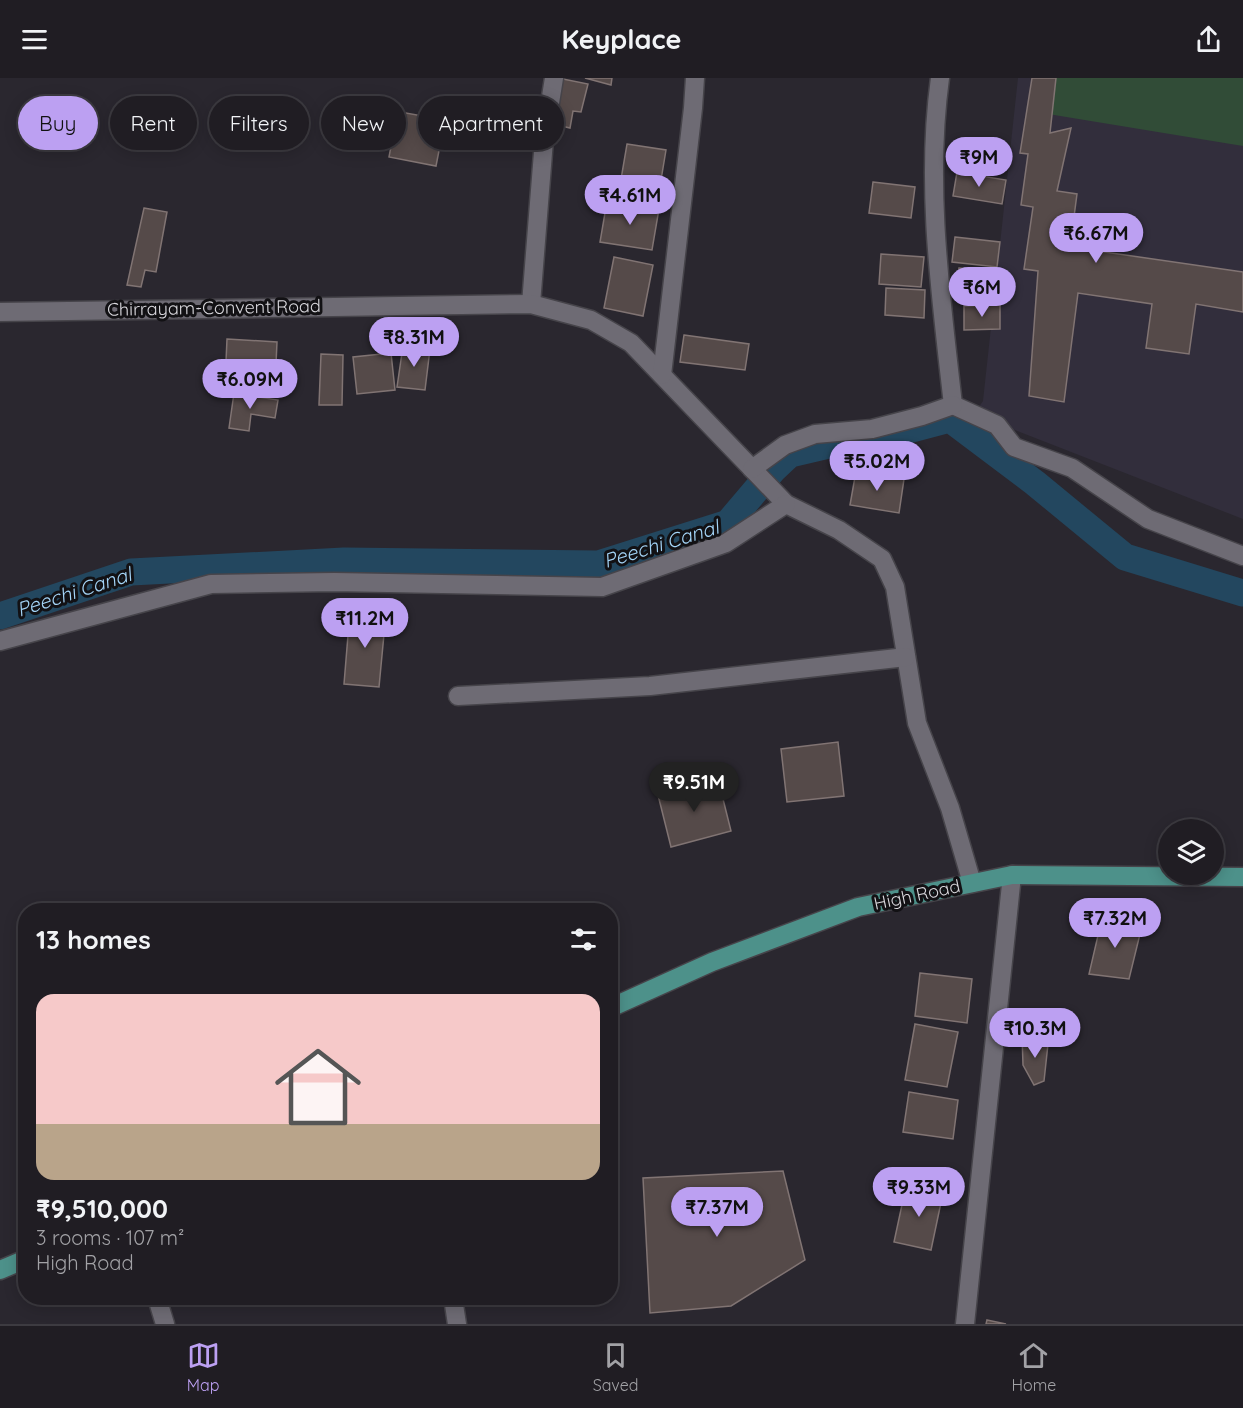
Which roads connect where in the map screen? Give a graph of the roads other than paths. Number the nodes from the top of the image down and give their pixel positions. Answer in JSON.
{"nodes":[{"id":1,"x":554,"y":78,"type":"edge"},
{"id":2,"x":695,"y":78,"type":"edge"},
{"id":3,"x":940,"y":78,"type":"edge"},
{"id":4,"x":531,"y":304,"type":"junction"},
{"id":5,"x":0,"y":312,"type":"edge"},
{"id":6,"x":662,"y":375,"type":"junction"},
{"id":7,"x":954,"y":405,"type":"junction"},
{"id":8,"x":756,"y":472,"type":"junction"},
{"id":9,"x":781,"y":498,"type":"junction"},
{"id":10,"x":1243,"y":556,"type":"edge"},
{"id":11,"x":0,"y":641,"type":"edge"},
{"id":12,"x":906,"y":657,"type":"junction"},
{"id":13,"x":458,"y":696,"type":"dead end"},
{"id":14,"x":1012,"y":875,"type":"junction"},
{"id":15,"x":1243,"y":877,"type":"edge"},
{"id":16,"x":972,"y":883,"type":"junction"},
{"id":17,"x":618,"y":1004,"type":"edge"},
{"id":18,"x":18,"y":1262,"type":"edge"},
{"id":19,"x":0,"y":1270,"type":"edge"},
{"id":20,"x":159,"y":1305,"type":"edge"},
{"id":21,"x":454,"y":1305,"type":"edge"},
{"id":22,"x":165,"y":1324,"type":"edge"},
{"id":23,"x":457,"y":1324,"type":"edge"},
{"id":24,"x":965,"y":1324,"type":"edge"}],
"edges":[{"from":1,"to":4,"type":"street"},
{"from":2,"to":6,"type":"street"},
{"from":3,"to":7,"type":"street"},
{"from":4,"to":5,"type":"street","name":"Chirrayam-Convent Road"},
{"from":4,"to":6,"type":"street","name":"Chirrayam-Convent Road"},
{"from":6,"to":8,"type":"street","name":"Chirrayam-Convent Road"},
{"from":7,"to":8,"type":"street"},
{"from":7,"to":10,"type":"street"},
{"from":8,"to":9,"type":"street","name":"Chirrayam-Convent Road"},
{"from":9,"to":11,"type":"street"},
{"from":9,"to":12,"type":"street"},
{"from":12,"to":13,"type":"street"},
{"from":12,"to":16,"type":"street"},
{"from":14,"to":15,"type":"main road","name":"High Road"},
{"from":14,"to":16,"type":"main road","name":"High Road"},
{"from":14,"to":24,"type":"street"},
{"from":16,"to":17,"type":"main road","name":"High Road"},
{"from":18,"to":19,"type":"main road"},
{"from":20,"to":22,"type":"street"},
{"from":21,"to":23,"type":"street"}]}
